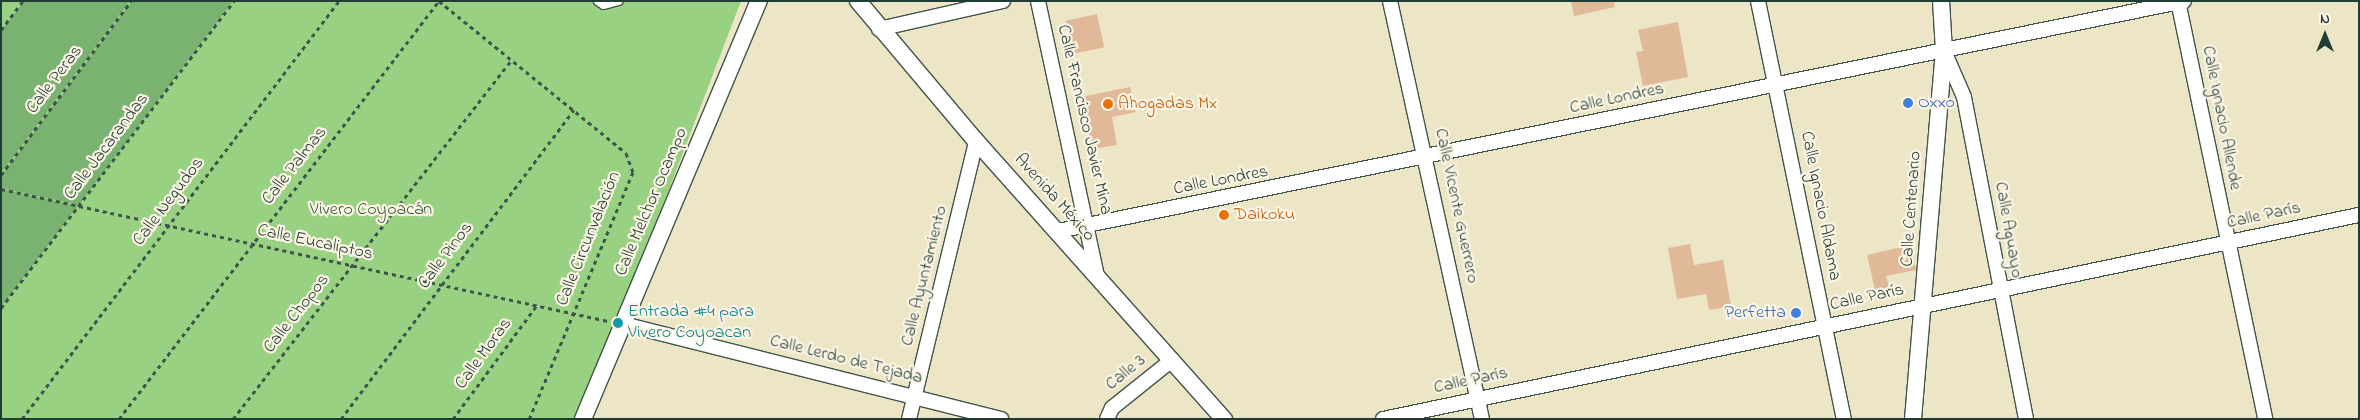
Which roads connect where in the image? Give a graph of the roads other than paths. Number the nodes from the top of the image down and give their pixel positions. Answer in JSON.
{"nodes":[{"id":1,"x":597,"y":1,"type":"edge"},
{"id":2,"x":618,"y":1,"type":"edge"},
{"id":3,"x":759,"y":1,"type":"edge"},
{"id":4,"x":858,"y":1,"type":"edge"},
{"id":5,"x":1004,"y":1,"type":"edge"},
{"id":6,"x":1038,"y":1,"type":"edge"},
{"id":7,"x":1390,"y":1,"type":"edge"},
{"id":8,"x":1758,"y":1,"type":"edge"},
{"id":9,"x":1941,"y":1,"type":"edge"},
{"id":10,"x":2180,"y":2,"type":"edge"},
{"id":11,"x":879,"y":29,"type":"junction"},
{"id":12,"x":1944,"y":51,"type":"junction"},
{"id":13,"x":1777,"y":84,"type":"junction"},
{"id":14,"x":976,"y":141,"type":"junction"},
{"id":15,"x":1427,"y":158,"type":"junction"},
{"id":16,"x":2359,"y":216,"type":"edge"},
{"id":17,"x":1088,"y":226,"type":"junction"},
{"id":18,"x":1058,"y":232,"type":"junction"},
{"id":19,"x":2226,"y":243,"type":"junction"},
{"id":20,"x":1097,"y":277,"type":"junction"},
{"id":21,"x":2000,"y":290,"type":"junction"},
{"id":22,"x":1925,"y":306,"type":"junction"},
{"id":23,"x":623,"y":324,"type":"junction"},
{"id":24,"x":1824,"y":326,"type":"junction"},
{"id":25,"x":1172,"y":360,"type":"junction"},
{"id":26,"x":915,"y":396,"type":"junction"},
{"id":27,"x":1477,"y":399,"type":"junction"},
{"id":28,"x":583,"y":419,"type":"edge"},
{"id":29,"x":909,"y":419,"type":"edge"},
{"id":30,"x":1001,"y":419,"type":"edge"},
{"id":31,"x":1107,"y":419,"type":"edge"},
{"id":32,"x":1224,"y":419,"type":"edge"},
{"id":33,"x":1383,"y":419,"type":"edge"},
{"id":34,"x":1482,"y":419,"type":"edge"},
{"id":35,"x":1844,"y":419,"type":"edge"},
{"id":36,"x":1913,"y":419,"type":"edge"},
{"id":37,"x":2026,"y":419,"type":"edge"},
{"id":38,"x":2265,"y":419,"type":"edge"}],
"edges":[{"from":1,"to":2,"type":"lane"},
{"from":3,"to":23,"type":"street","name":"Calle Melchor Ocampo"},
{"from":4,"to":11,"type":"street","name":"Avenida México"},
{"from":5,"to":11,"type":"street"},
{"from":6,"to":17,"type":"street","name":"Calle Francisco Javier Mina"},
{"from":7,"to":15,"type":"street","name":"Calle Vicente Guerrero"},
{"from":8,"to":13,"type":"street","name":"Calle Ignacio Aldama"},
{"from":9,"to":12,"type":"street","name":"Calle Centenario"},
{"from":10,"to":12,"type":"street","name":"Calle Londres"},
{"from":10,"to":19,"type":"street","name":"Calle Ignacio Allende"},
{"from":11,"to":14,"type":"street","name":"Avenida México"},
{"from":12,"to":13,"type":"street","name":"Calle Londres"},
{"from":12,"to":21,"type":"street","name":"Calle Aguayo"},
{"from":12,"to":22,"type":"street","name":"Calle Centenario"},
{"from":13,"to":15,"type":"street","name":"Calle Londres"},
{"from":13,"to":24,"type":"street","name":"Calle Ignacio Aldama"},
{"from":14,"to":18,"type":"street","name":"Avenida México"},
{"from":14,"to":26,"type":"street","name":"Calle Ayuntamiento"},
{"from":15,"to":17,"type":"street","name":"Calle Londres"},
{"from":15,"to":27,"type":"street","name":"Calle Vicente Guerrero"},
{"from":16,"to":19,"type":"street","name":"Calle París"},
{"from":17,"to":18,"type":"street","name":"Calle Londres"},
{"from":17,"to":20,"type":"street","name":"Calle Francisco Javier Mina"},
{"from":18,"to":20,"type":"street","name":"Avenida México"},
{"from":19,"to":21,"type":"street","name":"Calle París"},
{"from":19,"to":38,"type":"street","name":"Calle Ignacio Allende"},
{"from":20,"to":25,"type":"street","name":"Avenida México"},
{"from":21,"to":22,"type":"street","name":"Calle París"},
{"from":21,"to":37,"type":"street","name":"Calle Aguayo"},
{"from":22,"to":24,"type":"street","name":"Calle París"},
{"from":22,"to":36,"type":"street","name":"Calle Centenario"},
{"from":23,"to":26,"type":"street","name":"Calle Lerdo de Tejada"},
{"from":23,"to":28,"type":"street","name":"Calle Melchor Ocampo"},
{"from":24,"to":27,"type":"street","name":"Calle París"},
{"from":24,"to":35,"type":"street","name":"Calle Ignacio Aldama"},
{"from":25,"to":31,"type":"street","name":"Calle 3"},
{"from":25,"to":32,"type":"street","name":"Avenida México"},
{"from":26,"to":29,"type":"street","name":"Calle Ayuntamiento"},
{"from":26,"to":30,"type":"street","name":"Calle Lerdo de Tejada"},
{"from":27,"to":33,"type":"street","name":"Calle París"},
{"from":27,"to":34,"type":"street","name":"Calle Vicente Guerrero"}]}
